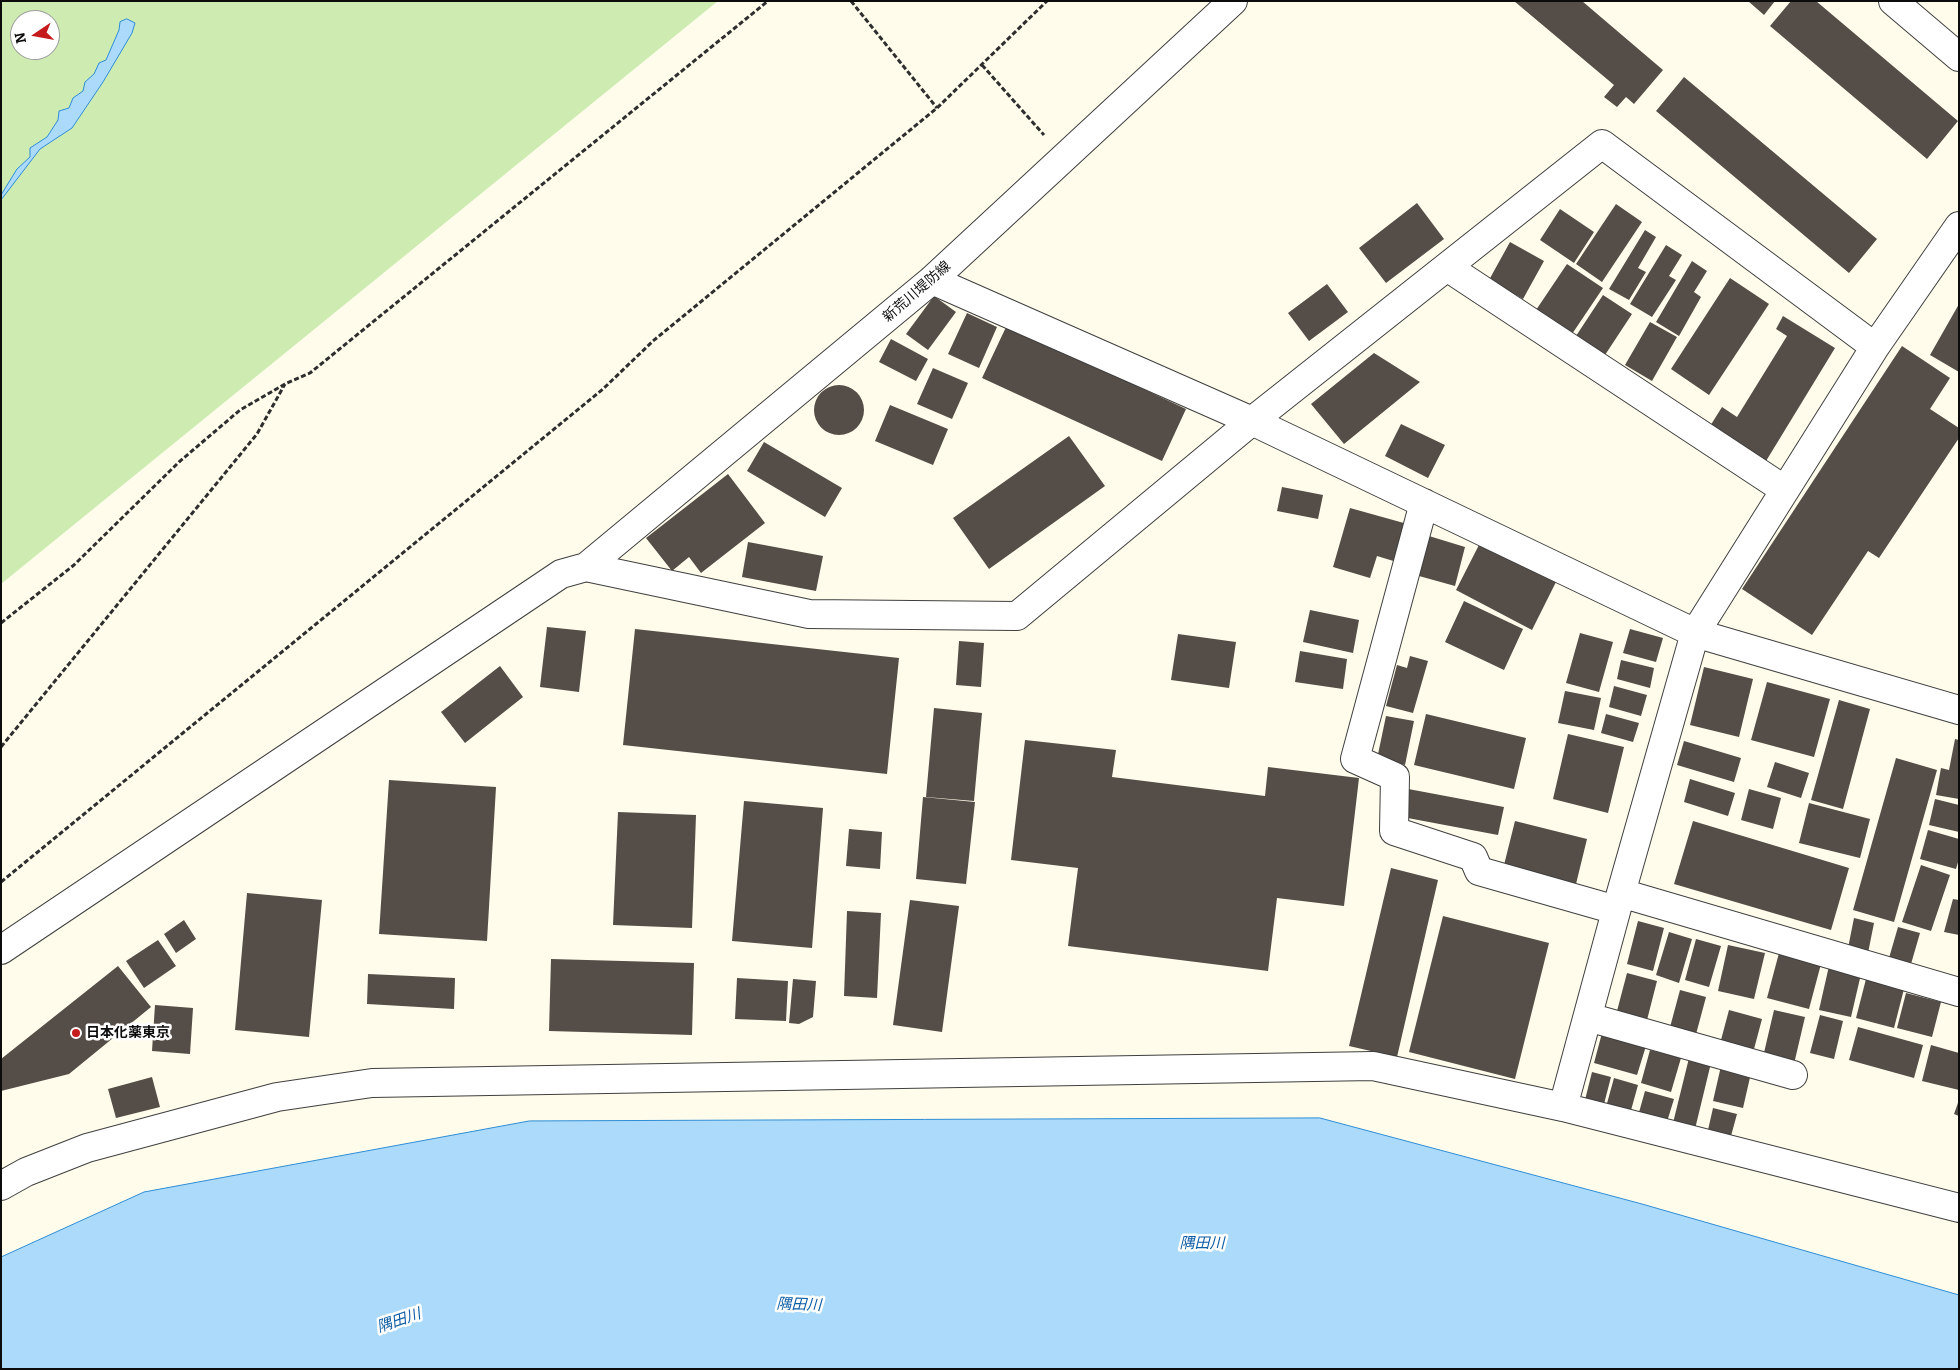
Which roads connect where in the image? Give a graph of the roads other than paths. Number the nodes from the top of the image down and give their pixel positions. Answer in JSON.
{"nodes":[{"id":1,"x":1233,"y":1,"type":"edge"},
{"id":2,"x":1893,"y":1,"type":"edge"},
{"id":3,"x":1959,"y":56,"type":"edge"},
{"id":4,"x":1959,"y":226,"type":"edge"},
{"id":5,"x":1447,"y":267,"type":"junction"},
{"id":6,"x":932,"y":280,"type":"junction"},
{"id":7,"x":1875,"y":347,"type":"junction"},
{"id":8,"x":1252,"y":421,"type":"junction"},
{"id":9,"x":1785,"y":490,"type":"junction"},
{"id":10,"x":1424,"y":503,"type":"junction"},
{"id":11,"x":586,"y":567,"type":"junction"},
{"id":12,"x":1695,"y":633,"type":"junction"},
{"id":13,"x":1959,"y":710,"type":"edge"},
{"id":14,"x":1618,"y":902,"type":"junction"},
{"id":15,"x":1,"y":950,"type":"edge"},
{"id":16,"x":1959,"y":992,"type":"edge"},
{"id":17,"x":1588,"y":1016,"type":"junction"},
{"id":18,"x":1793,"y":1075,"type":"dead end"},
{"id":19,"x":1563,"y":1107,"type":"junction"},
{"id":20,"x":1,"y":1186,"type":"edge"},
{"id":21,"x":1959,"y":1208,"type":"edge"}],
"edges":[{"from":1,"to":6,"type":"street","name":"新荒川堤防線"},
{"from":2,"to":3,"type":"street"},
{"from":4,"to":7,"type":"street"},
{"from":5,"to":7,"type":"street"},
{"from":5,"to":8,"type":"street"},
{"from":5,"to":9,"type":"street"},
{"from":6,"to":8,"type":"street"},
{"from":6,"to":11,"type":"street","name":"新荒川堤防線"},
{"from":7,"to":9,"type":"street"},
{"from":8,"to":10,"type":"street"},
{"from":8,"to":11,"type":"street"},
{"from":9,"to":12,"type":"street"},
{"from":10,"to":12,"type":"street"},
{"from":10,"to":14,"type":"street"},
{"from":11,"to":15,"type":"street"},
{"from":12,"to":13,"type":"street"},
{"from":12,"to":14,"type":"street"},
{"from":14,"to":16,"type":"street"},
{"from":14,"to":17,"type":"street"},
{"from":17,"to":18,"type":"street"},
{"from":17,"to":19,"type":"street"},
{"from":19,"to":20,"type":"street"},
{"from":19,"to":21,"type":"street"}]}
